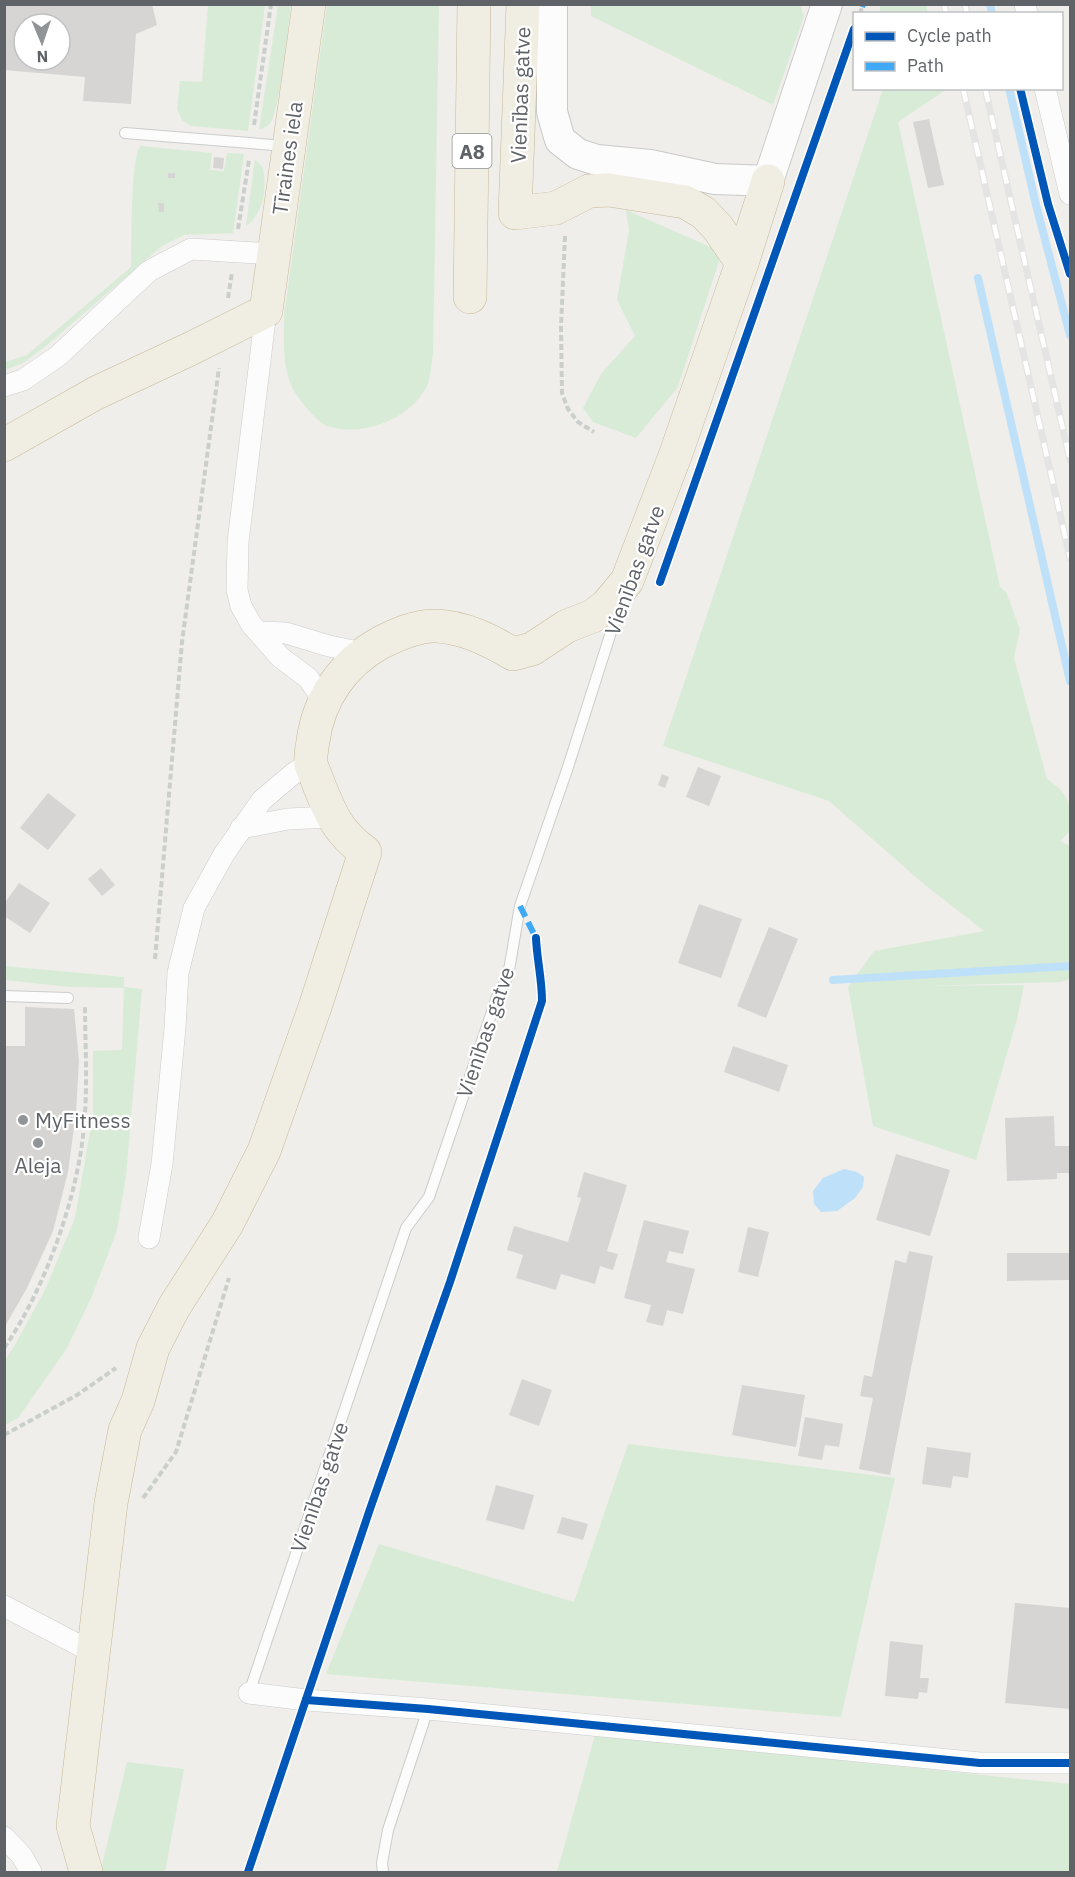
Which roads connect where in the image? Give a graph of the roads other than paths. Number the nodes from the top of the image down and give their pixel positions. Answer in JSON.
{"nodes":[{"id":1,"x":309,"y":4,"type":"edge"},
{"id":2,"x":474,"y":4,"type":"edge"},
{"id":3,"x":523,"y":4,"type":"edge"},
{"id":4,"x":552,"y":4,"type":"edge"},
{"id":5,"x":827,"y":4,"type":"edge"},
{"id":6,"x":1045,"y":90,"type":"edge"},
{"id":7,"x":125,"y":133,"type":"dead end"},
{"id":8,"x":289,"y":146,"type":"junction"},
{"id":9,"x":768,"y":181,"type":"junction"},
{"id":10,"x":1071,"y":194,"type":"edge"},
{"id":11,"x":274,"y":254,"type":"junction"},
{"id":12,"x":742,"y":263,"type":"junction"},
{"id":13,"x":470,"y":297,"type":"dead end"},
{"id":14,"x":266,"y":311,"type":"junction"},
{"id":15,"x":4,"y":386,"type":"edge"},
{"id":16,"x":4,"y":445,"type":"edge"},
{"id":17,"x":627,"y":581,"type":"junction"},
{"id":18,"x":259,"y":632,"type":"junction"},
{"id":19,"x":363,"y":653,"type":"junction"},
{"id":20,"x":324,"y":701,"type":"junction"},
{"id":21,"x":311,"y":762,"type":"junction"},
{"id":22,"x":331,"y":817,"type":"junction"},
{"id":23,"x":241,"y":828,"type":"junction"},
{"id":24,"x":4,"y":996,"type":"edge"},
{"id":25,"x":68,"y":998,"type":"road end"},
{"id":26,"x":149,"y":1238,"type":"dead end"},
{"id":27,"x":4,"y":1606,"type":"edge"},
{"id":28,"x":92,"y":1652,"type":"junction"},
{"id":29,"x":249,"y":1693,"type":"joint"},
{"id":30,"x":428,"y":1708,"type":"junction"},
{"id":31,"x":1071,"y":1763,"type":"edge"},
{"id":32,"x":74,"y":1826,"type":"junction"},
{"id":33,"x":4,"y":1838,"type":"edge"},
{"id":34,"x":31,"y":1872,"type":"edge"},
{"id":35,"x":73,"y":1872,"type":"edge"},
{"id":36,"x":86,"y":1872,"type":"edge"},
{"id":37,"x":382,"y":1872,"type":"edge"}],
"edges":[{"from":1,"to":8,"type":"highway","name":"Tīraines iela"},
{"from":2,"to":13,"type":"highway","number":"A8"},
{"from":3,"to":12,"type":"highway","name":"Vienības gatve","number":"A8"},
{"from":4,"to":9,"type":"main road","name":"Vienības gatve"},
{"from":5,"to":9,"type":"main road","name":"Vienības gatve"},
{"from":6,"to":10,"type":"street"},
{"from":7,"to":8,"type":"lane"},
{"from":8,"to":11,"type":"highway","name":"Tīraines iela"},
{"from":9,"to":12,"type":"highway","name":"Vienības gatve"},
{"from":11,"to":14,"type":"highway","name":"Tīraines iela"},
{"from":11,"to":15,"type":"street"},
{"from":12,"to":17,"type":"highway","name":"Vienības gatve"},
{"from":14,"to":16,"type":"highway"},
{"from":14,"to":18,"type":"street"},
{"from":17,"to":19,"type":"highway"},
{"from":17,"to":29,"type":"lane","name":"Vienības gatve"},
{"from":18,"to":19,"type":"street"},
{"from":18,"to":20,"type":"street"},
{"from":19,"to":20,"type":"highway"},
{"from":20,"to":21,"type":"highway"},
{"from":21,"to":22,"type":"highway"},
{"from":21,"to":23,"type":"street"},
{"from":22,"to":23,"type":"street"},
{"from":22,"to":28,"type":"highway"},
{"from":23,"to":26,"type":"street"},
{"from":24,"to":25,"type":"lane"},
{"from":27,"to":28,"type":"street"},
{"from":28,"to":32,"type":"highway"},
{"from":29,"to":30,"type":"street"},
{"from":30,"to":31,"type":"street"},
{"from":30,"to":37,"type":"lane"},
{"from":32,"to":35,"type":"street"},
{"from":32,"to":36,"type":"highway"},
{"from":33,"to":34,"type":"street"}]}
